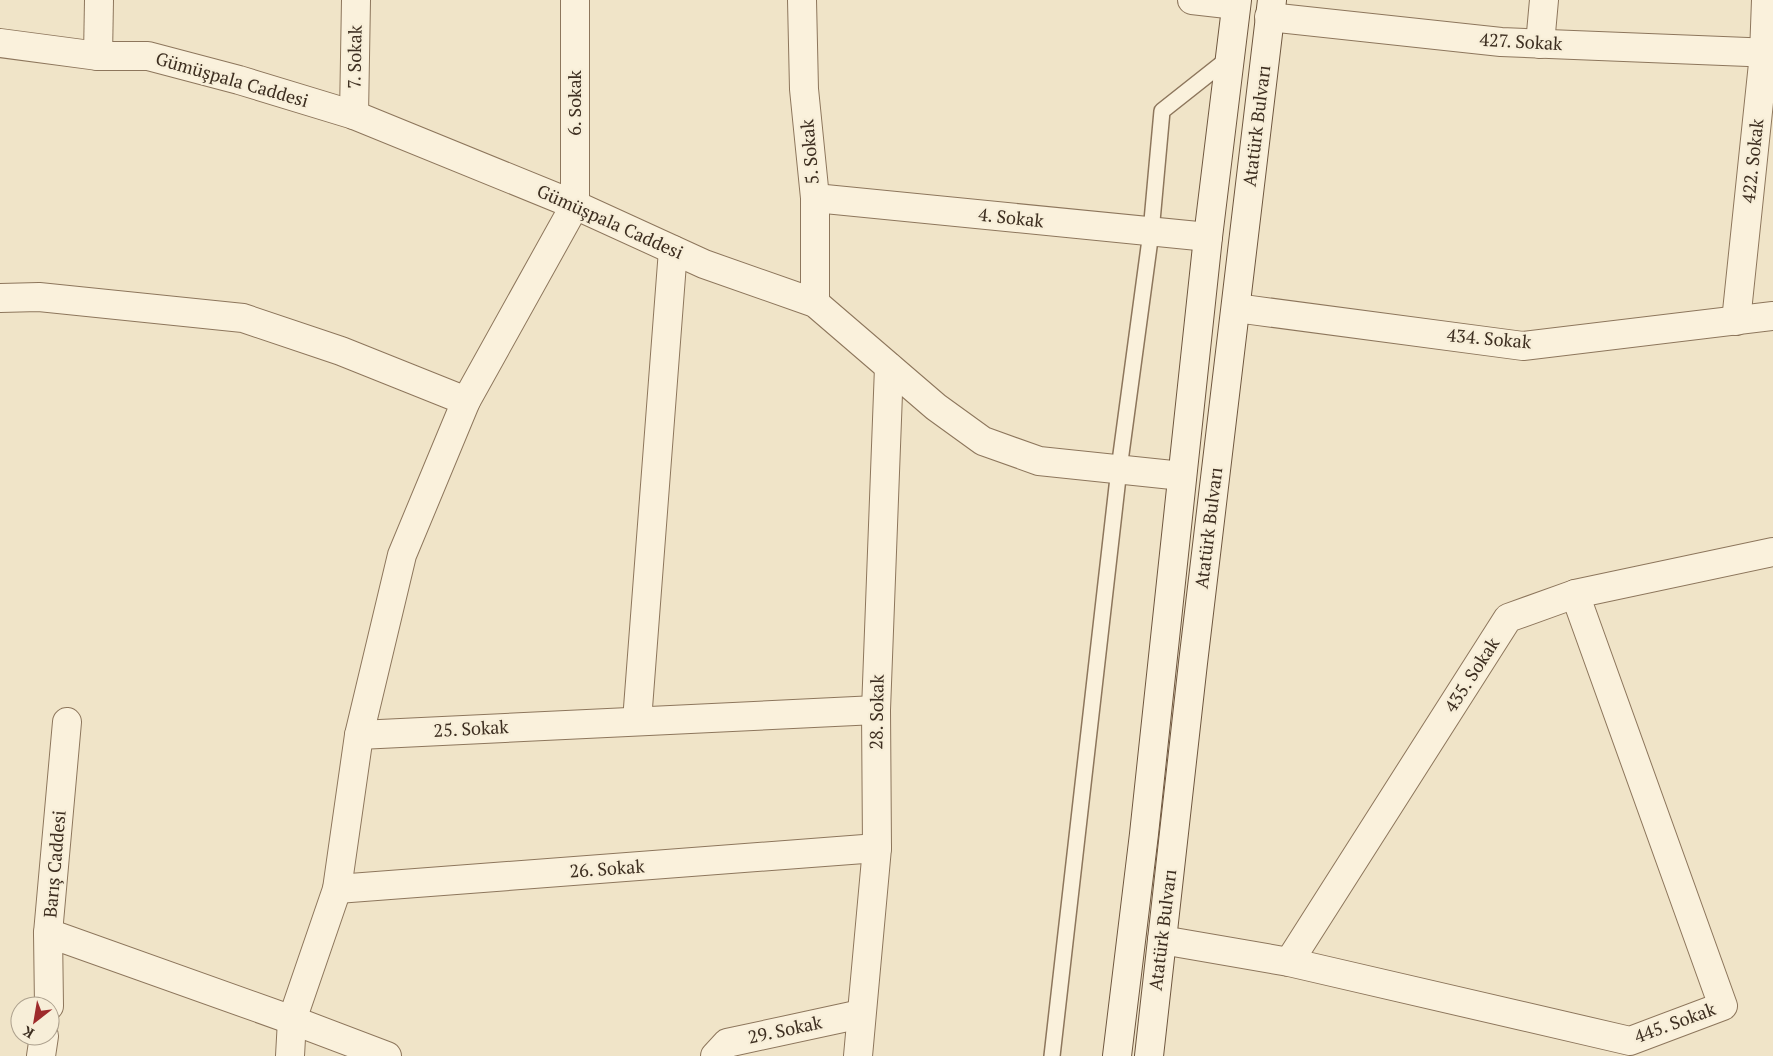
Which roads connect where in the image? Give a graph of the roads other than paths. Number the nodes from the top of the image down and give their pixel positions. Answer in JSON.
{"nodes":[{"id":1,"x":99,"y":0,"type":"edge"},
{"id":2,"x":356,"y":0,"type":"edge"},
{"id":3,"x":575,"y":0,"type":"edge"},
{"id":4,"x":802,"y":0,"type":"edge"},
{"id":5,"x":1192,"y":0,"type":"edge"},
{"id":6,"x":1544,"y":0,"type":"edge"},
{"id":7,"x":1766,"y":0,"type":"edge"},
{"id":8,"x":1236,"y":2,"type":"edge"},
{"id":9,"x":1271,"y":9,"type":"edge"},
{"id":10,"x":0,"y":43,"type":"edge"},
{"id":11,"x":1540,"y":44,"type":"junction"},
{"id":12,"x":1768,"y":54,"type":"edge"},
{"id":13,"x":98,"y":56,"type":"junction"},
{"id":14,"x":1229,"y":58,"type":"junction"},
{"id":15,"x":354,"y":115,"type":"junction"},
{"id":16,"x":815,"y":198,"type":"junction"},
{"id":17,"x":575,"y":206,"type":"junction"},
{"id":18,"x":1151,"y":232,"type":"junction"},
{"id":19,"x":1208,"y":237,"type":"junction"},
{"id":20,"x":673,"y":250,"type":"junction"},
{"id":21,"x":0,"y":298,"type":"edge"},
{"id":22,"x":815,"y":303,"type":"junction"},
{"id":23,"x":1236,"y":308,"type":"junction"},
{"id":24,"x":1773,"y":316,"type":"edge"},
{"id":25,"x":1736,"y":321,"type":"junction"},
{"id":26,"x":889,"y":367,"type":"junction"},
{"id":27,"x":466,"y":401,"type":"junction"},
{"id":28,"x":1119,"y":469,"type":"junction"},
{"id":29,"x":1182,"y":476,"type":"junction"},
{"id":30,"x":1773,"y":552,"type":"edge"},
{"id":31,"x":1575,"y":594,"type":"junction"},
{"id":32,"x":876,"y":710,"type":"junction"},
{"id":33,"x":637,"y":721,"type":"junction"},
{"id":34,"x":67,"y":722,"type":"dead end"},
{"id":35,"x":359,"y":735,"type":"junction"},
{"id":36,"x":876,"y":848,"type":"junction"},
{"id":37,"x":336,"y":890,"type":"junction"},
{"id":38,"x":48,"y":933,"type":"junction"},
{"id":39,"x":1162,"y":940,"type":"junction"},
{"id":40,"x":1289,"y":962,"type":"junction"},
{"id":41,"x":48,"y":996,"type":"edge"},
{"id":42,"x":861,"y":1014,"type":"junction"},
{"id":43,"x":292,"y":1020,"type":"junction"},
{"id":44,"x":290,"y":1056,"type":"edge"},
{"id":45,"x":387,"y":1056,"type":"edge"},
{"id":46,"x":715,"y":1056,"type":"edge"},
{"id":47,"x":858,"y":1056,"type":"edge"},
{"id":48,"x":1052,"y":1056,"type":"edge"},
{"id":49,"x":1118,"y":1056,"type":"edge"},
{"id":50,"x":1149,"y":1056,"type":"edge"}],
"edges":[{"from":1,"to":13,"type":"street"},
{"from":2,"to":15,"type":"street","name":"7. Sokak"},
{"from":3,"to":17,"type":"street","name":"6. Sokak"},
{"from":4,"to":16,"type":"street","name":"5. Sokak"},
{"from":5,"to":8,"type":"street"},
{"from":6,"to":11,"type":"street"},
{"from":7,"to":12,"type":"street","name":"422. Sokak"},
{"from":8,"to":14,"type":"street","name":"Atatürk Bulvarı"},
{"from":9,"to":11,"type":"street","name":"427. Sokak"},
{"from":9,"to":23,"type":"street","name":"Atatürk Bulvarı"},
{"from":10,"to":13,"type":"street","name":"Gümüşpala Caddesi"},
{"from":11,"to":12,"type":"street","name":"427. Sokak"},
{"from":12,"to":25,"type":"street","name":"422. Sokak"},
{"from":13,"to":15,"type":"street","name":"Gümüşpala Caddesi"},
{"from":14,"to":18,"type":"lane"},
{"from":14,"to":19,"type":"street","name":"Atatürk Bulvarı"},
{"from":15,"to":17,"type":"street","name":"Gümüşpala Caddesi"},
{"from":16,"to":18,"type":"street","name":"4. Sokak"},
{"from":16,"to":22,"type":"street","name":"5. Sokak"},
{"from":17,"to":20,"type":"street","name":"Gümüşpala Caddesi"},
{"from":17,"to":27,"type":"street"},
{"from":18,"to":19,"type":"street","name":"4. Sokak"},
{"from":18,"to":28,"type":"lane"},
{"from":19,"to":29,"type":"street","name":"Atatürk Bulvarı"},
{"from":20,"to":22,"type":"street","name":"Gümüşpala Caddesi"},
{"from":20,"to":33,"type":"street"},
{"from":21,"to":27,"type":"street"},
{"from":22,"to":26,"type":"street","name":"Gümüşpala Caddesi"},
{"from":23,"to":25,"type":"street","name":"434. Sokak"},
{"from":23,"to":39,"type":"street","name":"Atatürk Bulvarı"},
{"from":24,"to":25,"type":"street","name":"434. Sokak"},
{"from":26,"to":28,"type":"street","name":"Gümüşpala Caddesi"},
{"from":26,"to":32,"type":"street","name":"28. Sokak"},
{"from":27,"to":35,"type":"street"},
{"from":28,"to":29,"type":"street","name":"Gümüşpala Caddesi"},
{"from":28,"to":48,"type":"lane"},
{"from":29,"to":49,"type":"street","name":"Atatürk Bulvarı"},
{"from":30,"to":31,"type":"street","name":"435. Sokak"},
{"from":31,"to":40,"type":"street","name":"435. Sokak"},
{"from":31,"to":40,"type":"street","name":"445. Sokak"},
{"from":32,"to":33,"type":"street","name":"25. Sokak"},
{"from":32,"to":36,"type":"street","name":"28. Sokak"},
{"from":33,"to":35,"type":"street","name":"25. Sokak"},
{"from":34,"to":38,"type":"street","name":"Barış Caddesi"},
{"from":35,"to":37,"type":"street"},
{"from":36,"to":37,"type":"street","name":"26. Sokak"},
{"from":36,"to":42,"type":"street","name":"28. Sokak"},
{"from":37,"to":43,"type":"street"},
{"from":38,"to":41,"type":"street","name":"Barış Caddesi"},
{"from":38,"to":43,"type":"street"},
{"from":39,"to":40,"type":"street"},
{"from":39,"to":50,"type":"street","name":"Atatürk Bulvarı"},
{"from":42,"to":46,"type":"street","name":"29. Sokak"},
{"from":42,"to":47,"type":"street","name":"28. Sokak"},
{"from":43,"to":44,"type":"street"},
{"from":43,"to":45,"type":"street"}]}
